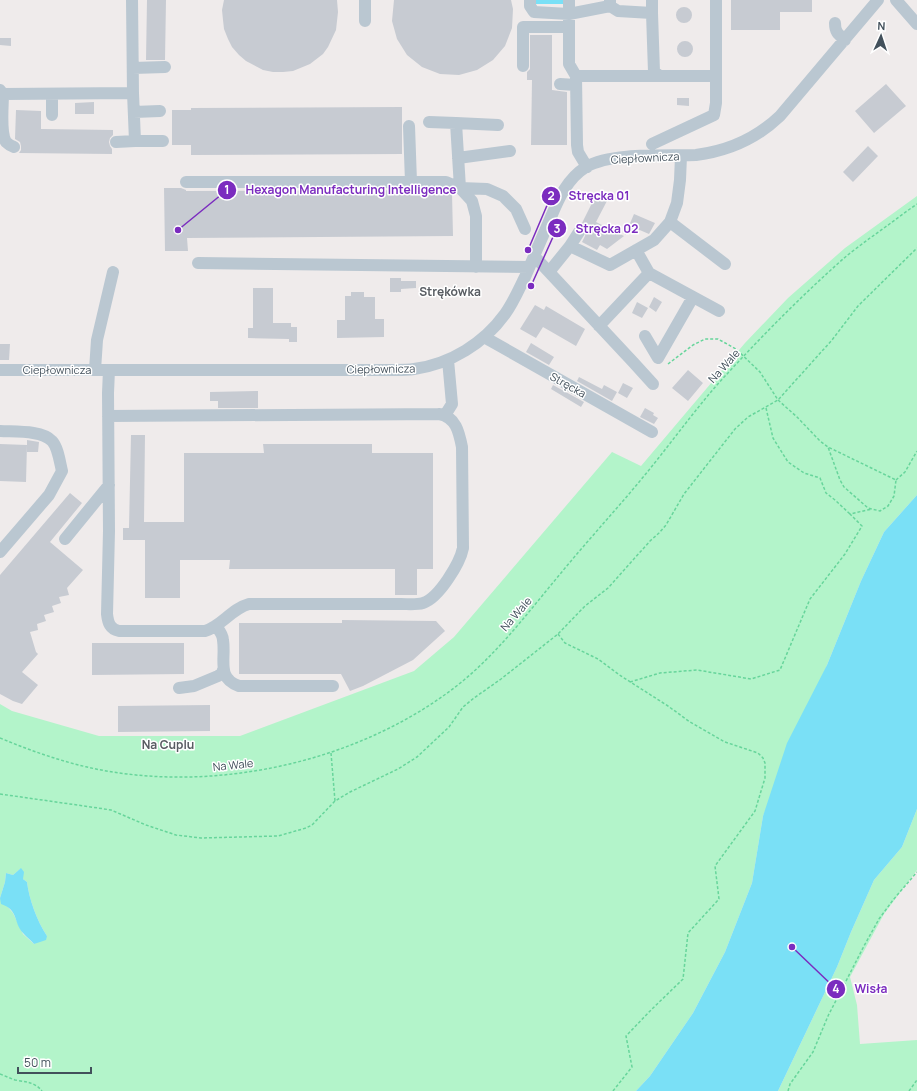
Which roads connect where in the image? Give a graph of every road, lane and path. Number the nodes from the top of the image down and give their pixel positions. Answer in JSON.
{"nodes":[{"id":1,"x":132,"y":0,"type":"edge"},
{"id":2,"x":365,"y":0,"type":"edge"},
{"id":3,"x":530,"y":0,"type":"edge"},
{"id":4,"x":569,"y":0,"type":"edge"},
{"id":5,"x":652,"y":0,"type":"edge"},
{"id":6,"x":716,"y":0,"type":"edge"},
{"id":7,"x":878,"y":0,"type":"edge"},
{"id":8,"x":896,"y":0,"type":"edge"},
{"id":9,"x":610,"y":3,"type":"edge"},
{"id":10,"x":652,"y":13,"type":"junction"},
{"id":11,"x":569,"y":14,"type":"junction"},
{"id":12,"x":365,"y":21,"type":"dead end"},
{"id":13,"x":835,"y":23,"type":"dead end"},
{"id":14,"x":917,"y":24,"type":"edge"},
{"id":15,"x":569,"y":27,"type":"junction"},
{"id":16,"x":845,"y":40,"type":"junction"},
{"id":17,"x":523,"y":66,"type":"dead end"},
{"id":18,"x":165,"y":67,"type":"dead end"},
{"id":19,"x":133,"y":68,"type":"junction"},
{"id":20,"x":660,"y":76,"type":"junction"},
{"id":21,"x":716,"y":76,"type":"junction"},
{"id":22,"x":576,"y":81,"type":"junction"},
{"id":23,"x":560,"y":84,"type":"dead end"},
{"id":24,"x":1,"y":92,"type":"edge"},
{"id":25,"x":133,"y":93,"type":"junction"},
{"id":26,"x":52,"y":94,"type":"junction"},
{"id":27,"x":160,"y":111,"type":"dead end"},
{"id":28,"x":134,"y":112,"type":"junction"},
{"id":29,"x":52,"y":115,"type":"dead end"},
{"id":30,"x":429,"y":122,"type":"dead end"},
{"id":31,"x":456,"y":123,"type":"junction"},
{"id":32,"x":498,"y":125,"type":"dead end"},
{"id":33,"x":409,"y":126,"type":"dead end"},
{"id":34,"x":135,"y":141,"type":"junction"},
{"id":35,"x":163,"y":141,"type":"dead end"},
{"id":36,"x":116,"y":142,"type":"dead end"},
{"id":37,"x":652,"y":144,"type":"dead end"},
{"id":38,"x":14,"y":147,"type":"dead end"},
{"id":39,"x":510,"y":151,"type":"dead end"},
{"id":40,"x":681,"y":156,"type":"junction"},
{"id":41,"x":458,"y":158,"type":"junction"},
{"id":42,"x":586,"y":167,"type":"junction"},
{"id":43,"x":186,"y":182,"type":"dead end"},
{"id":44,"x":411,"y":182,"type":"junction"},
{"id":45,"x":460,"y":188,"type":"junction"},
{"id":46,"x":917,"y":204,"type":"edge"},
{"id":47,"x":670,"y":222,"type":"junction"},
{"id":48,"x":525,"y":229,"type":"dead end"},
{"id":49,"x":579,"y":232,"type":"dead end"},
{"id":50,"x":570,"y":246,"type":"junction"},
{"id":51,"x":917,"y":248,"type":"edge"},
{"id":52,"x":636,"y":250,"type":"junction"},
{"id":53,"x":531,"y":262,"type":"junction"},
{"id":54,"x":198,"y":263,"type":"dead end"},
{"id":55,"x":725,"y":264,"type":"dead end"},
{"id":56,"x":476,"y":267,"type":"junction"},
{"id":57,"x":113,"y":272,"type":"dead end"},
{"id":58,"x":549,"y":272,"type":"junction"},
{"id":59,"x":649,"y":273,"type":"junction"},
{"id":60,"x":693,"y":297,"type":"junction"},
{"id":61,"x":719,"y":311,"type":"dead end"},
{"id":62,"x":599,"y":326,"type":"junction"},
{"id":63,"x":645,"y":336,"type":"dead end"},
{"id":64,"x":484,"y":337,"type":"junction"},
{"id":65,"x":744,"y":356,"type":"junction"},
{"id":66,"x":448,"y":360,"type":"junction"},
{"id":67,"x":668,"y":364,"type":"dead end"},
{"id":68,"x":0,"y":370,"type":"edge"},
{"id":69,"x":95,"y":370,"type":"junction"},
{"id":70,"x":109,"y":370,"type":"junction"},
{"id":71,"x":653,"y":384,"type":"dead end"},
{"id":72,"x":778,"y":400,"type":"junction"},
{"id":73,"x":452,"y":402,"type":"junction"},
{"id":74,"x":766,"y":407,"type":"junction"},
{"id":75,"x":439,"y":414,"type":"junction"},
{"id":76,"x":108,"y":416,"type":"junction"},
{"id":77,"x":456,"y":428,"type":"junction"},
{"id":78,"x":0,"y":432,"type":"edge"},
{"id":79,"x":652,"y":432,"type":"dead end"},
{"id":80,"x":828,"y":447,"type":"junction"},
{"id":81,"x":917,"y":451,"type":"edge"},
{"id":82,"x":896,"y":480,"type":"junction"},
{"id":83,"x":108,"y":485,"type":"junction"},
{"id":84,"x":872,"y":509,"type":"junction"},
{"id":85,"x":850,"y":514,"type":"junction"},
{"id":86,"x":65,"y":539,"type":"dead end"},
{"id":87,"x":0,"y":552,"type":"edge"},
{"id":88,"x":216,"y":626,"type":"junction"},
{"id":89,"x":558,"y":634,"type":"junction"},
{"id":90,"x":224,"y":670,"type":"junction"},
{"id":91,"x":630,"y":682,"type":"junction"},
{"id":92,"x":333,"y":686,"type":"dead end"},
{"id":93,"x":179,"y":688,"type":"dead end"},
{"id":94,"x":0,"y":738,"type":"edge"},
{"id":95,"x":331,"y":752,"type":"junction"},
{"id":96,"x":0,"y":794,"type":"edge"},
{"id":97,"x":335,"y":801,"type":"junction"},
{"id":98,"x":917,"y":872,"type":"edge"},
{"id":99,"x":0,"y":1074,"type":"edge"},
{"id":100,"x":917,"y":1080,"type":"edge"},
{"id":101,"x":42,"y":1091,"type":"edge"},
{"id":102,"x":613,"y":1091,"type":"edge"},
{"id":103,"x":788,"y":1091,"type":"edge"},
{"id":104,"x":909,"y":1091,"type":"edge"}],
"edges":[{"from":1,"to":19,"type":"street"},
{"from":2,"to":12,"type":"street"},
{"from":3,"to":11,"type":"street"},
{"from":4,"to":11,"type":"street"},
{"from":5,"to":10,"type":"street"},
{"from":6,"to":21,"type":"street"},
{"from":7,"to":16,"type":"street","name":"Ciepłownicza"},
{"from":8,"to":14,"type":"street"},
{"from":9,"to":10,"type":"street"},
{"from":9,"to":11,"type":"street"},
{"from":10,"to":20,"type":"street"},
{"from":11,"to":15,"type":"street"},
{"from":13,"to":16,"type":"street"},
{"from":15,"to":17,"type":"street"},
{"from":15,"to":22,"type":"street"},
{"from":16,"to":40,"type":"street","name":"Ciepłownicza"},
{"from":18,"to":19,"type":"street"},
{"from":19,"to":25,"type":"street"},
{"from":20,"to":21,"type":"street"},
{"from":20,"to":22,"type":"street"},
{"from":21,"to":37,"type":"street"},
{"from":22,"to":23,"type":"street"},
{"from":22,"to":42,"type":"street"},
{"from":24,"to":26,"type":"street"},
{"from":24,"to":38,"type":"street"},
{"from":25,"to":26,"type":"street"},
{"from":25,"to":28,"type":"street"},
{"from":26,"to":29,"type":"street"},
{"from":27,"to":28,"type":"street"},
{"from":28,"to":34,"type":"street"},
{"from":30,"to":31,"type":"street"},
{"from":31,"to":32,"type":"street"},
{"from":31,"to":41,"type":"street"},
{"from":33,"to":44,"type":"street"},
{"from":34,"to":35,"type":"street"},
{"from":34,"to":36,"type":"street"},
{"from":39,"to":41,"type":"street"},
{"from":40,"to":42,"type":"street","name":"Ciepłownicza"},
{"from":40,"to":47,"type":"street"},
{"from":41,"to":45,"type":"street"},
{"from":42,"to":53,"type":"street","name":"Ciepłownicza"},
{"from":43,"to":44,"type":"street"},
{"from":44,"to":45,"type":"street"},
{"from":45,"to":48,"type":"street"},
{"from":45,"to":56,"type":"street"},
{"from":46,"to":65,"type":"path","name":"Na Wale"},
{"from":47,"to":52,"type":"street"},
{"from":47,"to":55,"type":"street"},
{"from":49,"to":50,"type":"street"},
{"from":50,"to":52,"type":"street"},
{"from":50,"to":58,"type":"street"},
{"from":51,"to":72,"type":"path"},
{"from":52,"to":59,"type":"street"},
{"from":53,"to":56,"type":"street"},
{"from":53,"to":58,"type":"street"},
{"from":53,"to":64,"type":"street","name":"Ciepłownicza"},
{"from":54,"to":56,"type":"street"},
{"from":57,"to":69,"type":"street"},
{"from":58,"to":62,"type":"street"},
{"from":59,"to":60,"type":"street"},
{"from":59,"to":62,"type":"street"},
{"from":60,"to":61,"type":"street"},
{"from":60,"to":63,"type":"street"},
{"from":62,"to":71,"type":"street"},
{"from":64,"to":66,"type":"street","name":"Ciepłownicza"},
{"from":64,"to":79,"type":"street","name":"Stręcka"},
{"from":65,"to":67,"type":"path"},
{"from":65,"to":72,"type":"path"},
{"from":65,"to":95,"type":"path","name":"Na Wale"},
{"from":66,"to":70,"type":"street","name":"Ciepłownicza"},
{"from":66,"to":73,"type":"street"},
{"from":68,"to":69,"type":"street","name":"Ciepłownicza"},
{"from":69,"to":70,"type":"street","name":"Ciepłownicza"},
{"from":70,"to":76,"type":"street"},
{"from":72,"to":74,"type":"path"},
{"from":72,"to":80,"type":"path"},
{"from":73,"to":75,"type":"street"},
{"from":73,"to":77,"type":"street"},
{"from":74,"to":85,"type":"path"},
{"from":74,"to":89,"type":"path"},
{"from":75,"to":76,"type":"street"},
{"from":75,"to":77,"type":"street"},
{"from":76,"to":83,"type":"street"},
{"from":77,"to":88,"type":"street"},
{"from":78,"to":87,"type":"street"},
{"from":80,"to":82,"type":"path"},
{"from":80,"to":84,"type":"path"},
{"from":81,"to":82,"type":"path"},
{"from":82,"to":84,"type":"path"},
{"from":83,"to":86,"type":"street"},
{"from":83,"to":88,"type":"street"},
{"from":84,"to":85,"type":"path"},
{"from":85,"to":91,"type":"path"},
{"from":88,"to":90,"type":"street"},
{"from":89,"to":91,"type":"path"},
{"from":89,"to":97,"type":"path"},
{"from":90,"to":92,"type":"street"},
{"from":90,"to":93,"type":"street"},
{"from":91,"to":102,"type":"path"},
{"from":94,"to":95,"type":"path","name":"Na Wale"},
{"from":95,"to":97,"type":"path"},
{"from":96,"to":97,"type":"path"},
{"from":98,"to":103,"type":"path"},
{"from":99,"to":101,"type":"path"},
{"from":100,"to":104,"type":"path"}]}
